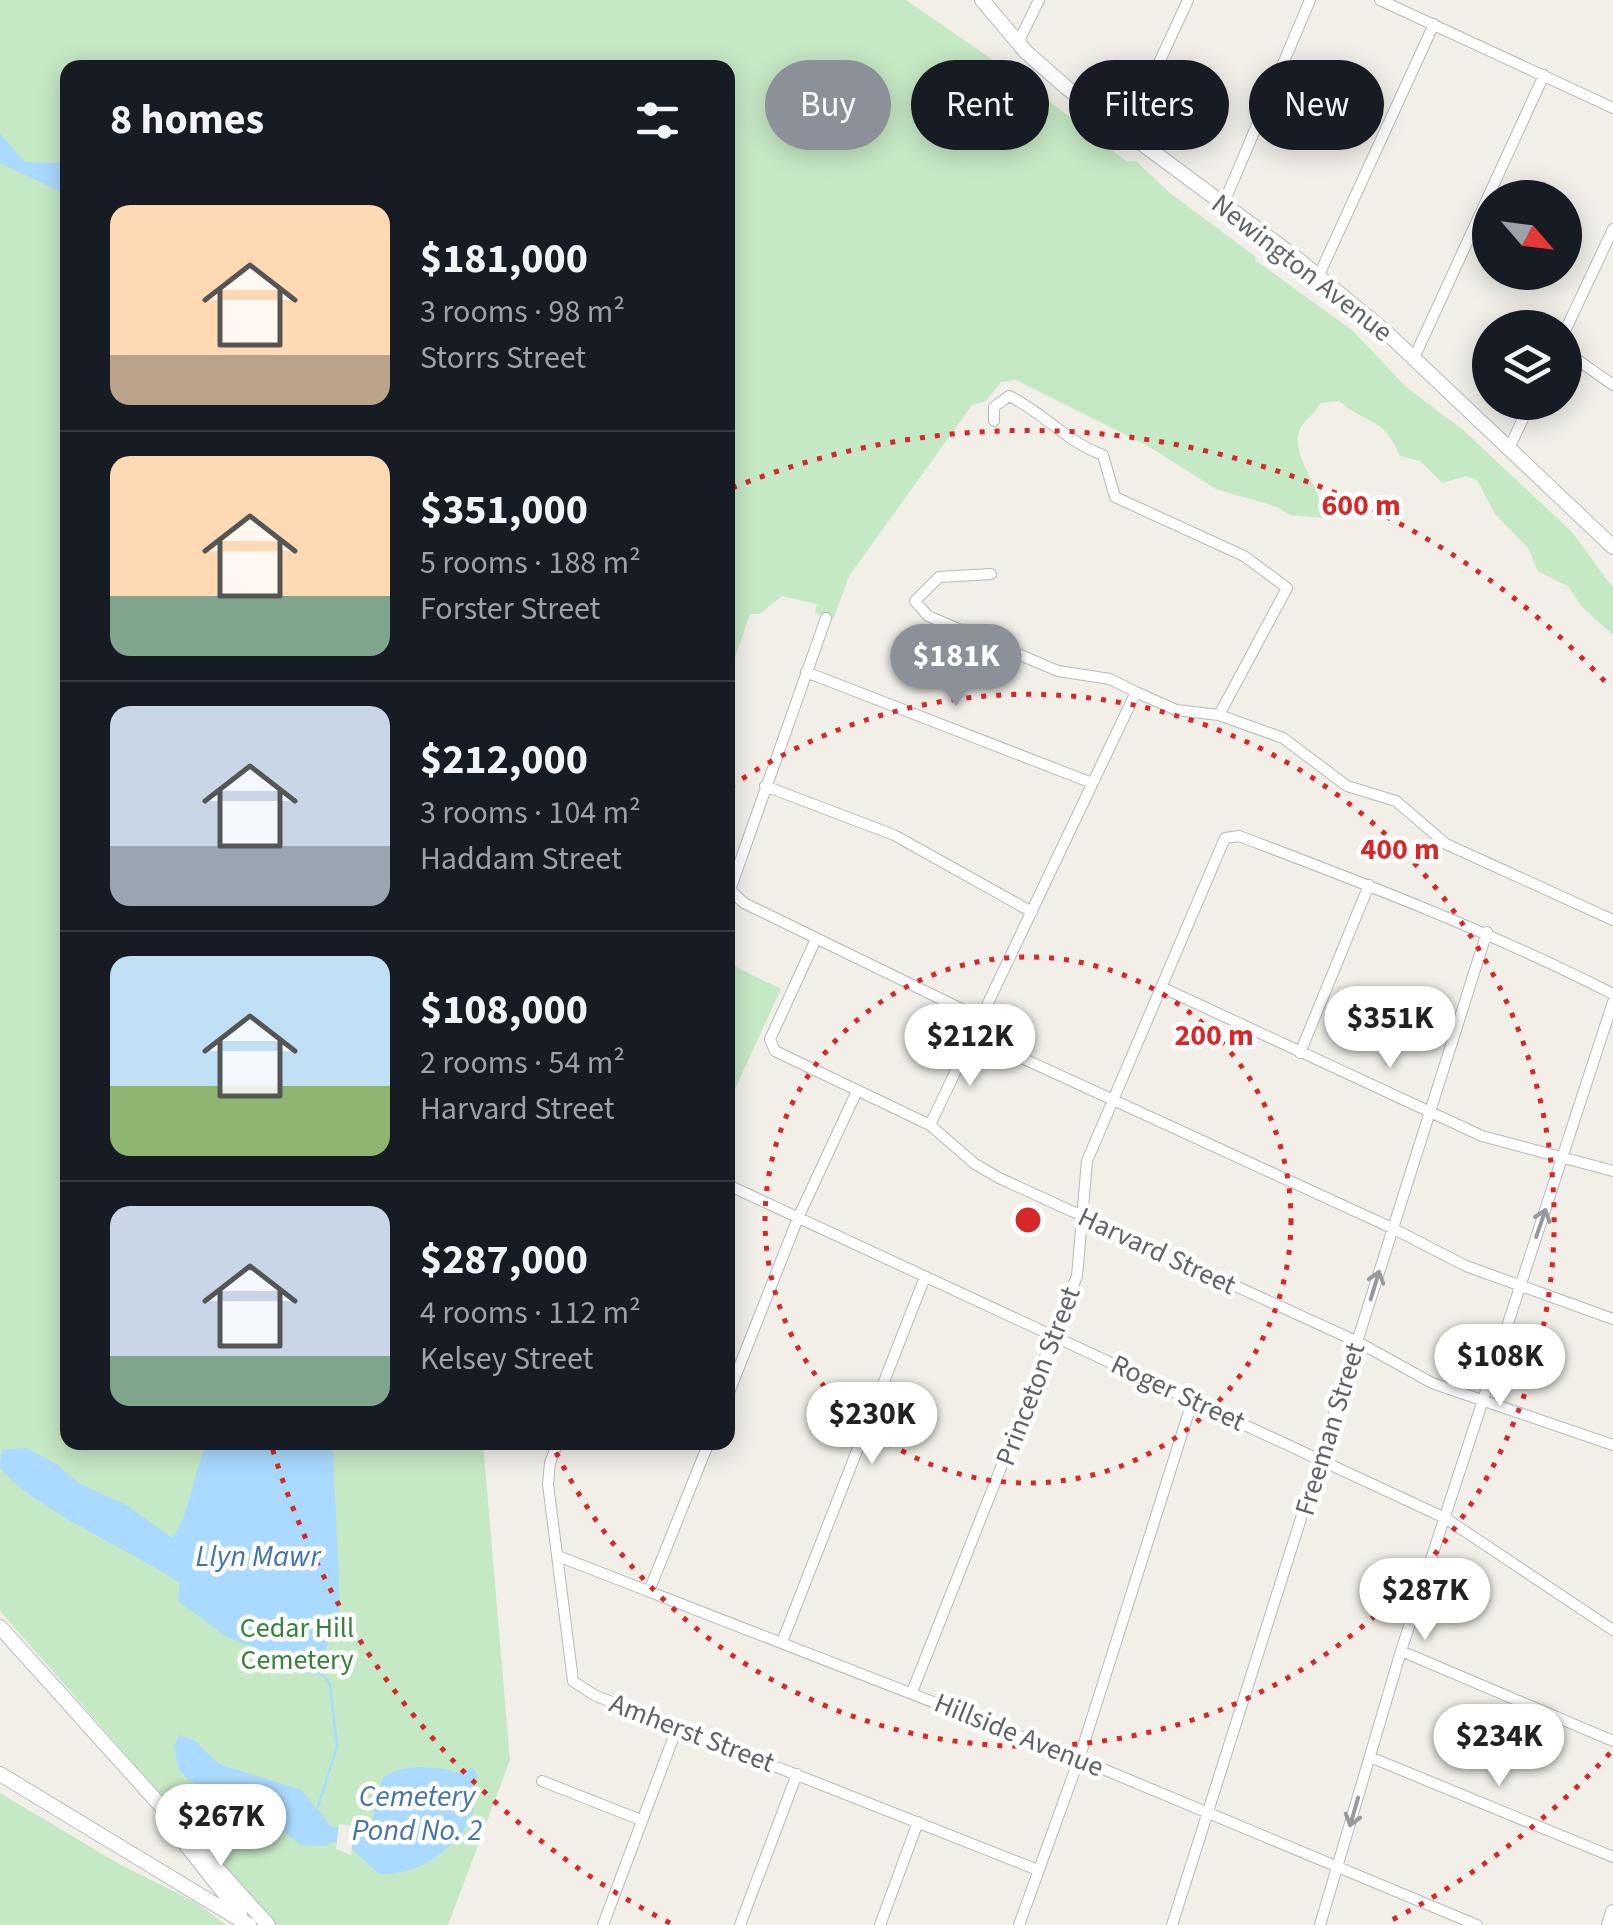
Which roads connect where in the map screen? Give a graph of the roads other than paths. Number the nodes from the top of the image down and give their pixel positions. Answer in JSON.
{"nodes":[{"id":1,"x":982,"y":0,"type":"edge"},
{"id":2,"x":1039,"y":0,"type":"edge"},
{"id":3,"x":1188,"y":0,"type":"edge"},
{"id":4,"x":1310,"y":0,"type":"edge"},
{"id":5,"x":1380,"y":0,"type":"edge"},
{"id":6,"x":1434,"y":24,"type":"junction"},
{"id":7,"x":1018,"y":43,"type":"junction"},
{"id":8,"x":1160,"y":60,"type":"edge"},
{"id":9,"x":1544,"y":75,"type":"junction"},
{"id":10,"x":1069,"y":86,"type":"edge"},
{"id":11,"x":1613,"y":108,"type":"edge"},
{"id":12,"x":1148,"y":150,"type":"edge"},
{"id":13,"x":1223,"y":205,"type":"junction"},
{"id":14,"x":1612,"y":236,"type":"edge"},
{"id":15,"x":1318,"y":275,"type":"junction"},
{"id":16,"x":1575,"y":310,"type":"edge"},
{"id":17,"x":1414,"y":358,"type":"junction"},
{"id":18,"x":1582,"y":363,"type":"edge"},
{"id":19,"x":1613,"y":384,"type":"edge"},
{"id":20,"x":1522,"y":420,"type":"edge"},
{"id":21,"x":994,"y":421,"type":"dead end"},
{"id":22,"x":1510,"y":446,"type":"junction"},
{"id":23,"x":1613,"y":548,"type":"edge"},
{"id":24,"x":991,"y":574,"type":"dead end"},
{"id":25,"x":826,"y":618,"type":"dead end"},
{"id":26,"x":806,"y":672,"type":"junction"},
{"id":27,"x":1136,"y":692,"type":"junction"},
{"id":28,"x":1219,"y":715,"type":"junction"},
{"id":29,"x":1092,"y":783,"type":"junction"},
{"id":30,"x":765,"y":786,"type":"junction"},
{"id":31,"x":735,"y":875,"type":"edge"},
{"id":32,"x":1368,"y":884,"type":"junction"},
{"id":33,"x":735,"y":895,"type":"edge"},
{"id":34,"x":1032,"y":912,"type":"junction"},
{"id":35,"x":1613,"y":920,"type":"edge"},
{"id":36,"x":1487,"y":932,"type":"junction"},
{"id":37,"x":816,"y":939,"type":"junction"},
{"id":38,"x":1160,"y":988,"type":"junction"},
{"id":39,"x":1613,"y":994,"type":"edge"},
{"id":40,"x":1613,"y":1002,"type":"edge"},
{"id":41,"x":982,"y":1019,"type":"junction"},
{"id":42,"x":974,"y":1036,"type":"junction"},
{"id":43,"x":1300,"y":1053,"type":"junction"},
{"id":44,"x":857,"y":1091,"type":"junction"},
{"id":45,"x":1113,"y":1098,"type":"junction"},
{"id":46,"x":1430,"y":1111,"type":"junction"},
{"id":47,"x":930,"y":1125,"type":"junction"},
{"id":48,"x":1563,"y":1159,"type":"junction"},
{"id":49,"x":1613,"y":1172,"type":"edge"},
{"id":50,"x":735,"y":1188,"type":"edge"},
{"id":51,"x":1083,"y":1217,"type":"junction"},
{"id":52,"x":798,"y":1218,"type":"junction"},
{"id":53,"x":1392,"y":1228,"type":"junction"},
{"id":54,"x":924,"y":1278,"type":"junction"},
{"id":55,"x":1519,"y":1288,"type":"junction"},
{"id":56,"x":1613,"y":1320,"type":"edge"},
{"id":57,"x":1054,"y":1335,"type":"junction"},
{"id":58,"x":1358,"y":1342,"type":"junction"},
{"id":59,"x":735,"y":1377,"type":"edge"},
{"id":60,"x":1193,"y":1399,"type":"junction"},
{"id":61,"x":1482,"y":1400,"type":"junction"},
{"id":62,"x":1613,"y":1445,"type":"edge"},
{"id":63,"x":555,"y":1450,"type":"edge"},
{"id":64,"x":706,"y":1450,"type":"edge"},
{"id":65,"x":1320,"y":1460,"type":"junction"},
{"id":66,"x":1445,"y":1518,"type":"junction"},
{"id":67,"x":558,"y":1556,"type":"junction"},
{"id":68,"x":650,"y":1592,"type":"junction"},
{"id":69,"x":0,"y":1627,"type":"edge"},
{"id":70,"x":1613,"y":1630,"type":"edge"},
{"id":71,"x":782,"y":1642,"type":"junction"},
{"id":72,"x":1402,"y":1651,"type":"junction"},
{"id":73,"x":912,"y":1692,"type":"junction"},
{"id":74,"x":677,"y":1728,"type":"junction"},
{"id":75,"x":1613,"y":1741,"type":"edge"},
{"id":76,"x":1370,"y":1757,"type":"junction"},
{"id":77,"x":1079,"y":1759,"type":"junction"},
{"id":78,"x":0,"y":1774,"type":"edge"},
{"id":79,"x":798,"y":1774,"type":"junction"},
{"id":80,"x":542,"y":1781,"type":"dead end"},
{"id":81,"x":1210,"y":1813,"type":"junction"},
{"id":82,"x":169,"y":1818,"type":"junction"},
{"id":83,"x":641,"y":1820,"type":"junction"},
{"id":84,"x":918,"y":1822,"type":"junction"},
{"id":85,"x":1613,"y":1857,"type":"edge"},
{"id":86,"x":1338,"y":1867,"type":"junction"},
{"id":87,"x":1038,"y":1870,"type":"junction"},
{"id":88,"x":181,"y":1880,"type":"junction"},
{"id":89,"x":224,"y":1893,"type":"junction"},
{"id":90,"x":247,"y":1900,"type":"junction"},
{"id":91,"x":1613,"y":1912,"type":"edge"},
{"id":92,"x":250,"y":1925,"type":"edge"},
{"id":93,"x":268,"y":1925,"type":"edge"},
{"id":94,"x":603,"y":1925,"type":"edge"},
{"id":95,"x":740,"y":1925,"type":"edge"},
{"id":96,"x":880,"y":1925,"type":"edge"},
{"id":97,"x":1019,"y":1925,"type":"edge"},
{"id":98,"x":1172,"y":1925,"type":"edge"},
{"id":99,"x":1320,"y":1925,"type":"edge"},
{"id":100,"x":1477,"y":1925,"type":"edge"},
{"id":101,"x":1609,"y":1925,"type":"edge"}],
"edges":[{"from":1,"to":7,"type":"main road","name":"Newington Avenue"},
{"from":2,"to":7,"type":"street"},
{"from":3,"to":8,"type":"street"},
{"from":4,"to":13,"type":"street"},
{"from":5,"to":6,"type":"street"},
{"from":6,"to":9,"type":"street"},
{"from":6,"to":15,"type":"street"},
{"from":7,"to":10,"type":"main road","name":"Newington Avenue"},
{"from":9,"to":11,"type":"street"},
{"from":9,"to":17,"type":"street"},
{"from":12,"to":13,"type":"main road","name":"Newington Avenue"},
{"from":13,"to":15,"type":"main road","name":"Newington Avenue"},
{"from":14,"to":16,"type":"street"},
{"from":15,"to":17,"type":"main road","name":"Newington Avenue"},
{"from":17,"to":22,"type":"main road","name":"Newington Avenue"},
{"from":18,"to":19,"type":"street"},
{"from":20,"to":22,"type":"street"},
{"from":21,"to":28,"type":"street"},
{"from":22,"to":23,"type":"main road","name":"Newington Avenue"},
{"from":24,"to":27,"type":"street"},
{"from":25,"to":26,"type":"street"},
{"from":26,"to":29,"type":"street"},
{"from":26,"to":30,"type":"street"},
{"from":27,"to":28,"type":"street"},
{"from":27,"to":29,"type":"street"},
{"from":28,"to":35,"type":"street"},
{"from":29,"to":34,"type":"street"},
{"from":30,"to":31,"type":"street"},
{"from":30,"to":34,"type":"street"},
{"from":32,"to":36,"type":"street"},
{"from":32,"to":38,"type":"street","name":"Princeton Street"},
{"from":32,"to":43,"type":"street"},
{"from":33,"to":37,"type":"street"},
{"from":34,"to":41,"type":"street"},
{"from":36,"to":39,"type":"street"},
{"from":36,"to":46,"type":"street","name":"Freeman Street"},
{"from":37,"to":41,"type":"street"},
{"from":37,"to":44,"type":"street","name":"Harvard Street"},
{"from":38,"to":43,"type":"street"},
{"from":38,"to":45,"type":"street","name":"Princeton Street"},
{"from":40,"to":48,"type":"street"},
{"from":41,"to":42,"type":"street"},
{"from":42,"to":45,"type":"street"},
{"from":42,"to":47,"type":"street"},
{"from":43,"to":46,"type":"street"},
{"from":44,"to":47,"type":"street","name":"Harvard Street"},
{"from":44,"to":52,"type":"street"},
{"from":45,"to":51,"type":"street","name":"Princeton Street"},
{"from":45,"to":53,"type":"street"},
{"from":46,"to":48,"type":"street"},
{"from":46,"to":53,"type":"street","name":"Freeman Street"},
{"from":47,"to":51,"type":"street","name":"Harvard Street"},
{"from":48,"to":49,"type":"street"},
{"from":55,"to":48,"type":"street","one_way":true},
{"from":50,"to":52,"type":"street","name":"Roger Street"},
{"from":51,"to":57,"type":"street","name":"Princeton Street"},
{"from":51,"to":58,"type":"street","name":"Harvard Street"},
{"from":52,"to":54,"type":"street","name":"Roger Street"},
{"from":52,"to":59,"type":"street"},
{"from":53,"to":55,"type":"street"},
{"from":58,"to":53,"type":"street","name":"Freeman Street","one_way":true},
{"from":54,"to":57,"type":"street","name":"Roger Street"},
{"from":54,"to":71,"type":"street"},
{"from":55,"to":56,"type":"street"},
{"from":55,"to":61,"type":"street"},
{"from":57,"to":60,"type":"street","name":"Roger Street"},
{"from":57,"to":73,"type":"street","name":"Princeton Street"},
{"from":58,"to":61,"type":"street","name":"Harvard Street"},
{"from":58,"to":65,"type":"street","name":"Freeman Street"},
{"from":60,"to":65,"type":"street","name":"Roger Street"},
{"from":60,"to":77,"type":"street"},
{"from":61,"to":62,"type":"street","name":"Harvard Street"},
{"from":61,"to":66,"type":"street"},
{"from":63,"to":67,"type":"street","name":"Amherst Street"},
{"from":64,"to":68,"type":"street"},
{"from":65,"to":66,"type":"street","name":"Roger Street"},
{"from":65,"to":81,"type":"street","name":"Freeman Street"},
{"from":66,"to":70,"type":"street","name":"Roger Street"},
{"from":66,"to":72,"type":"street"},
{"from":67,"to":68,"type":"street","name":"Hillside Avenue"},
{"from":67,"to":74,"type":"street","name":"Amherst Street"},
{"from":68,"to":71,"type":"street","name":"Hillside Avenue"},
{"from":69,"to":82,"type":"main road"},
{"from":71,"to":73,"type":"street","name":"Hillside Avenue"},
{"from":72,"to":75,"type":"street"},
{"from":72,"to":76,"type":"street"},
{"from":73,"to":77,"type":"street","name":"Hillside Avenue"},
{"from":74,"to":79,"type":"street","name":"Amherst Street"},
{"from":74,"to":83,"type":"street"},
{"from":76,"to":85,"type":"street"},
{"from":76,"to":86,"type":"street","one_way":true},
{"from":77,"to":81,"type":"street","name":"Hillside Avenue"},
{"from":77,"to":87,"type":"street"},
{"from":78,"to":88,"type":"main road"},
{"from":79,"to":84,"type":"street","name":"Amherst Street"},
{"from":79,"to":95,"type":"street"},
{"from":80,"to":83,"type":"street"},
{"from":81,"to":86,"type":"street","name":"Hillside Avenue"},
{"from":81,"to":98,"type":"street","name":"Freeman Street"},
{"from":82,"to":89,"type":"main road"},
{"from":82,"to":90,"type":"main road"},
{"from":83,"to":94,"type":"street"},
{"from":84,"to":87,"type":"street","name":"Amherst Street"},
{"from":84,"to":96,"type":"street"},
{"from":86,"to":99,"type":"street"},
{"from":86,"to":100,"type":"street","name":"Hillside Avenue"},
{"from":87,"to":97,"type":"street"},
{"from":88,"to":89,"type":"main road"},
{"from":88,"to":92,"type":"main road"},
{"from":89,"to":90,"type":"main road"},
{"from":89,"to":92,"type":"main road"},
{"from":90,"to":93,"type":"main road"},
{"from":91,"to":101,"type":"main road"}]}
